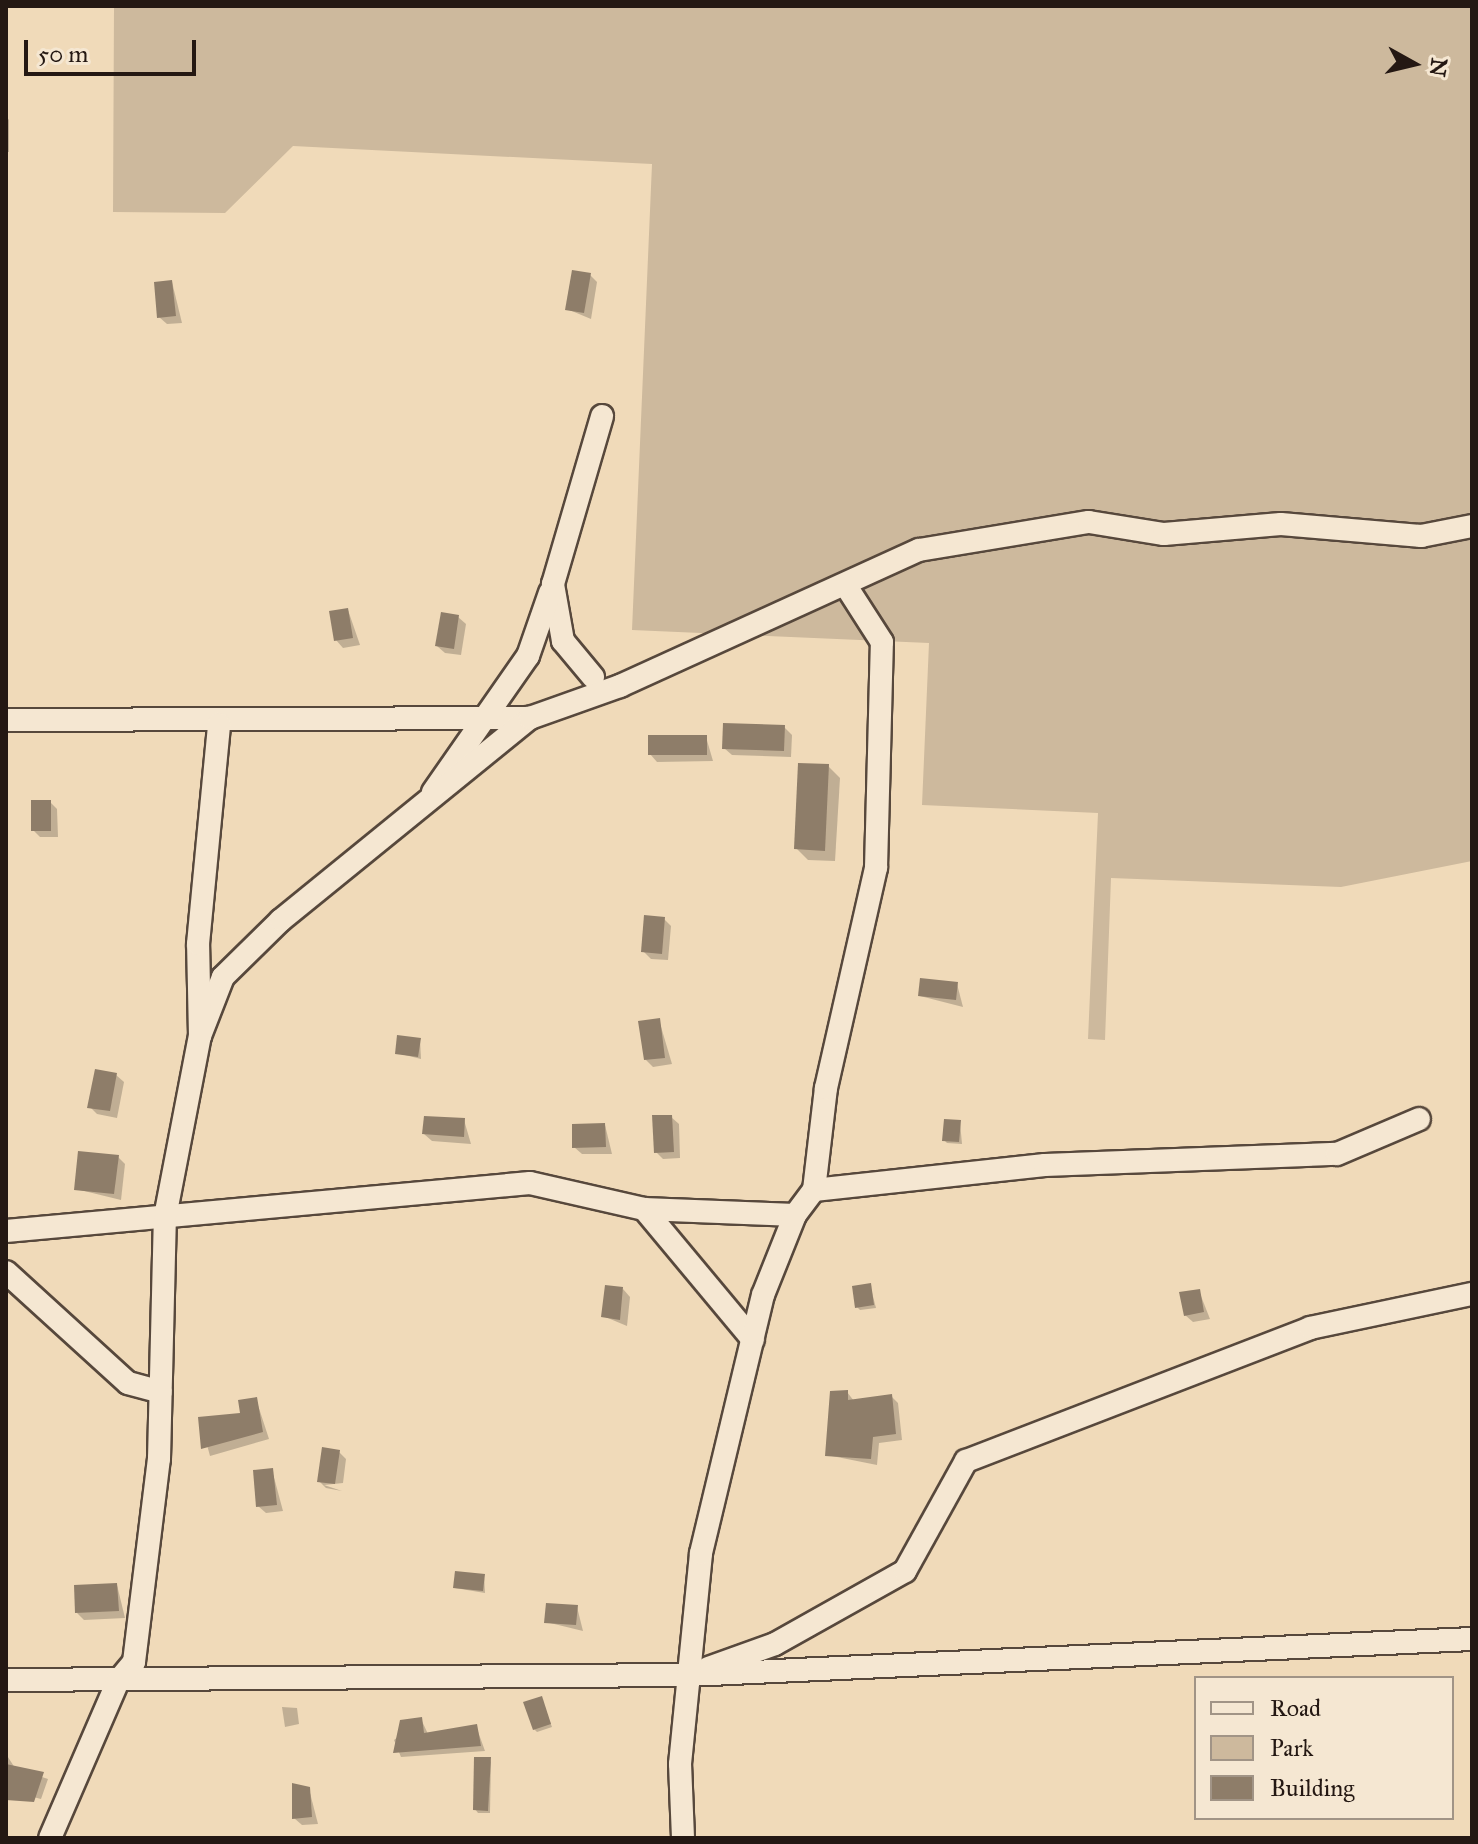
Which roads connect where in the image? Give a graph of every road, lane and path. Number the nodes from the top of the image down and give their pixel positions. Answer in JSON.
{"nodes":[{"id":1,"x":602,"y":416,"type":"dead end"},
{"id":2,"x":1472,"y":526,"type":"edge"},
{"id":3,"x":553,"y":584,"type":"junction"},
{"id":4,"x":846,"y":586,"type":"junction"},
{"id":5,"x":593,"y":677,"type":"dead end"},
{"id":6,"x":484,"y":718,"type":"junction"},
{"id":7,"x":530,"y":718,"type":"junction"},
{"id":8,"x":6,"y":720,"type":"edge"},
{"id":9,"x":219,"y":724,"type":"junction"},
{"id":10,"x":430,"y":800,"type":"junction"},
{"id":11,"x":200,"y":1036,"type":"junction"},
{"id":12,"x":1419,"y":1119,"type":"dead end"},
{"id":13,"x":814,"y":1190,"type":"junction"},
{"id":14,"x":644,"y":1209,"type":"junction"},
{"id":15,"x":795,"y":1215,"type":"junction"},
{"id":16,"x":165,"y":1217,"type":"junction"},
{"id":17,"x":6,"y":1231,"type":"edge"},
{"id":18,"x":6,"y":1272,"type":"edge"},
{"id":19,"x":1472,"y":1294,"type":"edge"},
{"id":20,"x":753,"y":1340,"type":"junction"},
{"id":21,"x":161,"y":1392,"type":"junction"},
{"id":22,"x":1472,"y":1639,"type":"edge"},
{"id":23,"x":688,"y":1675,"type":"junction"},
{"id":24,"x":6,"y":1680,"type":"edge"},
{"id":25,"x":118,"y":1681,"type":"junction"},
{"id":26,"x":50,"y":1838,"type":"edge"},
{"id":27,"x":683,"y":1838,"type":"edge"}],
"edges":[{"from":1,"to":3,"type":"street"},
{"from":2,"to":4,"type":"street"},
{"from":3,"to":5,"type":"street"},
{"from":3,"to":6,"type":"street"},
{"from":4,"to":7,"type":"street"},
{"from":4,"to":13,"type":"street"},
{"from":6,"to":7,"type":"street"},
{"from":6,"to":9,"type":"street"},
{"from":6,"to":10,"type":"street"},
{"from":7,"to":10,"type":"street"},
{"from":8,"to":9,"type":"street"},
{"from":9,"to":11,"type":"street"},
{"from":10,"to":11,"type":"street"},
{"from":11,"to":16,"type":"street"},
{"from":12,"to":13,"type":"street"},
{"from":13,"to":15,"type":"street"},
{"from":14,"to":15,"type":"street"},
{"from":14,"to":16,"type":"street"},
{"from":14,"to":20,"type":"street"},
{"from":15,"to":20,"type":"street"},
{"from":16,"to":17,"type":"street"},
{"from":16,"to":21,"type":"street"},
{"from":18,"to":21,"type":"street"},
{"from":19,"to":23,"type":"street"},
{"from":20,"to":23,"type":"street"},
{"from":21,"to":25,"type":"street"},
{"from":22,"to":23,"type":"street"},
{"from":23,"to":25,"type":"street"},
{"from":23,"to":27,"type":"street"},
{"from":24,"to":25,"type":"street"},
{"from":25,"to":26,"type":"street"}]}
